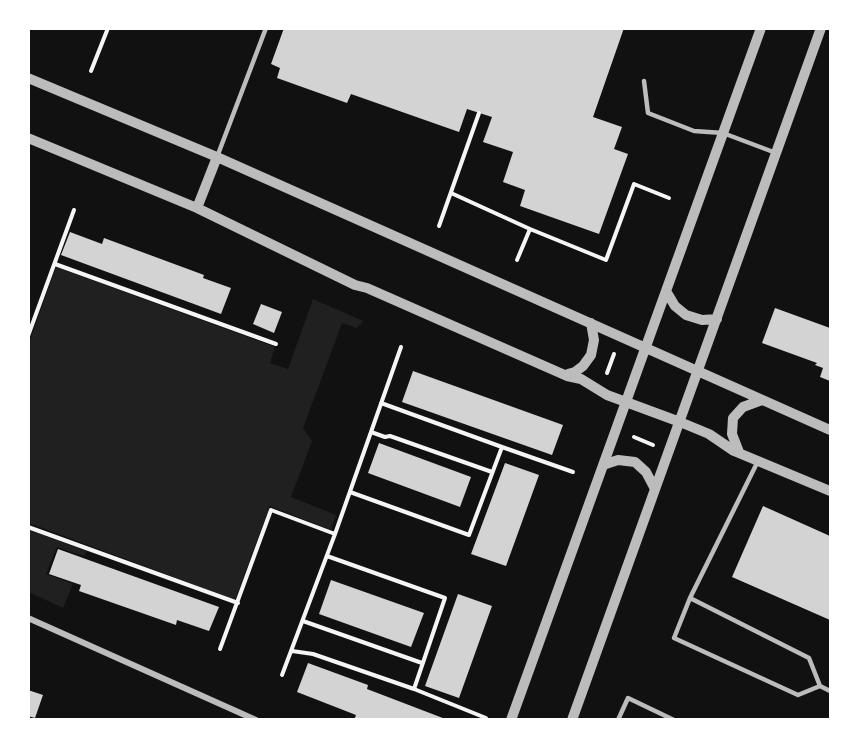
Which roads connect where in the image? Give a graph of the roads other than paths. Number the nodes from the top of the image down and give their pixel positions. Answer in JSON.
{"nodes":[{"id":1,"x":266,"y":28,"type":"edge"},
{"id":2,"x":761,"y":28,"type":"edge"},
{"id":3,"x":821,"y":28,"type":"edge"},
{"id":4,"x":28,"y":78,"type":"edge"},
{"id":5,"x":644,"y":81,"type":"dead end"},
{"id":6,"x":723,"y":133,"type":"junction"},
{"id":7,"x":28,"y":138,"type":"edge"},
{"id":8,"x":776,"y":153,"type":"junction"},
{"id":9,"x":217,"y":157,"type":"junction"},
{"id":10,"x":197,"y":208,"type":"junction"},
{"id":11,"x":666,"y":291,"type":"junction"},
{"id":12,"x":717,"y":319,"type":"junction"},
{"id":13,"x":591,"y":323,"type":"junction"},
{"id":14,"x":645,"y":348,"type":"junction"},
{"id":15,"x":698,"y":370,"type":"junction"},
{"id":16,"x":561,"y":373,"type":"junction"},
{"id":17,"x":762,"y":399,"type":"junction"},
{"id":18,"x":626,"y":402,"type":"junction"},
{"id":19,"x":680,"y":422,"type":"junction"},
{"id":20,"x":831,"y":430,"type":"edge"},
{"id":21,"x":739,"y":452,"type":"junction"},
{"id":22,"x":758,"y":461,"type":"junction"},
{"id":23,"x":603,"y":465,"type":"junction"},
{"id":24,"x":655,"y":489,"type":"junction"},
{"id":25,"x":831,"y":491,"type":"edge"},
{"id":26,"x":690,"y":598,"type":"junction"},
{"id":27,"x":28,"y":618,"type":"edge"},
{"id":28,"x":820,"y":686,"type":"junction"},
{"id":29,"x":831,"y":691,"type":"edge"},
{"id":30,"x":256,"y":720,"type":"edge"},
{"id":31,"x":511,"y":720,"type":"edge"},
{"id":32,"x":572,"y":720,"type":"edge"},
{"id":33,"x":618,"y":720,"type":"edge"},
{"id":34,"x":674,"y":720,"type":"edge"}],
"edges":[{"from":1,"to":9,"type":"lane"},
{"from":2,"to":6,"type":"street"},
{"from":3,"to":8,"type":"street"},
{"from":4,"to":9,"type":"street"},
{"from":5,"to":6,"type":"lane"},
{"from":6,"to":8,"type":"lane"},
{"from":6,"to":11,"type":"street"},
{"from":7,"to":10,"type":"street"},
{"from":8,"to":12,"type":"street"},
{"from":9,"to":10,"type":"street"},
{"from":9,"to":13,"type":"street"},
{"from":10,"to":16,"type":"street"},
{"from":11,"to":12,"type":"street"},
{"from":11,"to":14,"type":"street"},
{"from":12,"to":15,"type":"street"},
{"from":13,"to":14,"type":"street"},
{"from":13,"to":16,"type":"street"},
{"from":14,"to":15,"type":"street"},
{"from":14,"to":18,"type":"street"},
{"from":15,"to":17,"type":"street"},
{"from":15,"to":19,"type":"street"},
{"from":16,"to":18,"type":"street"},
{"from":17,"to":20,"type":"street"},
{"from":17,"to":21,"type":"street"},
{"from":18,"to":19,"type":"street"},
{"from":18,"to":23,"type":"street"},
{"from":19,"to":21,"type":"street"},
{"from":19,"to":24,"type":"street"},
{"from":21,"to":22,"type":"street"},
{"from":22,"to":25,"type":"street"},
{"from":22,"to":26,"type":"lane"},
{"from":23,"to":24,"type":"street"},
{"from":23,"to":31,"type":"street"},
{"from":24,"to":32,"type":"street"},
{"from":26,"to":28,"type":"lane"},
{"from":26,"to":28,"type":"lane"},
{"from":27,"to":30,"type":"street"},
{"from":28,"to":29,"type":"lane"},
{"from":33,"to":34,"type":"lane"}]}
